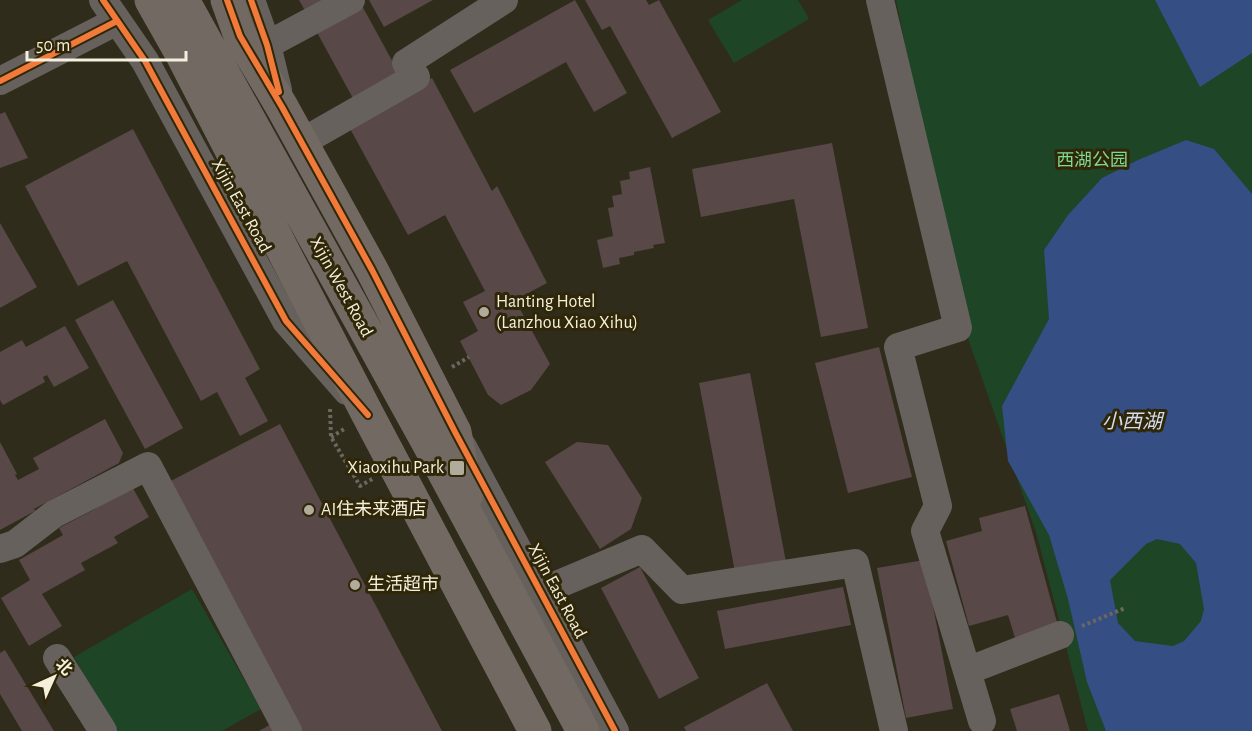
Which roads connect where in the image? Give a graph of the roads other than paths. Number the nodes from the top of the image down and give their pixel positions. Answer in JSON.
{"nodes":[{"id":1,"x":151,"y":0,"type":"edge"},
{"id":2,"x":183,"y":0,"type":"edge"},
{"id":3,"x":227,"y":0,"type":"edge"},
{"id":4,"x":251,"y":0,"type":"edge"},
{"id":5,"x":351,"y":0,"type":"edge"},
{"id":6,"x":504,"y":0,"type":"edge"},
{"id":7,"x":880,"y":0,"type":"edge"},
{"id":8,"x":119,"y":7,"type":"edge"},
{"id":9,"x":267,"y":45,"type":"junction"},
{"id":10,"x":195,"y":49,"type":"junction"},
{"id":11,"x":0,"y":81,"type":"edge"},
{"id":12,"x":282,"y":107,"type":"junction"},
{"id":13,"x":302,"y":142,"type":"junction"},
{"id":14,"x":269,"y":225,"type":"junction"},
{"id":15,"x":368,"y":415,"type":"junction"},
{"id":16,"x":455,"y":432,"type":"junction"},
{"id":17,"x":474,"y":528,"type":"junction"},
{"id":18,"x":0,"y":549,"type":"edge"},
{"id":19,"x":540,"y":592,"type":"junction"},
{"id":20,"x":1060,"y":635,"type":"road end"},
{"id":21,"x":57,"y":658,"type":"dead end"},
{"id":22,"x":967,"y":671,"type":"junction"},
{"id":23,"x":982,"y":721,"type":"dead end"},
{"id":24,"x":103,"y":731,"type":"edge"},
{"id":25,"x":288,"y":731,"type":"edge"},
{"id":26,"x":535,"y":731,"type":"edge"},
{"id":27,"x":583,"y":731,"type":"edge"},
{"id":28,"x":615,"y":731,"type":"edge"},
{"id":29,"x":894,"y":731,"type":"edge"}],
"edges":[{"from":1,"to":10,"type":"main road"},
{"from":2,"to":10,"type":"main road"},
{"from":3,"to":12,"type":"main road"},
{"from":4,"to":9,"type":"street"},
{"from":5,"to":9,"type":"street"},
{"from":6,"to":13,"type":"street"},
{"from":7,"to":22,"type":"street"},
{"from":8,"to":11,"type":"street"},
{"from":8,"to":14,"type":"main road"},
{"from":8,"to":15,"type":"street","name":"Xijin East Road"},
{"from":9,"to":12,"type":"street"},
{"from":10,"to":14,"type":"main road"},
{"from":10,"to":17,"type":"main road","name":"Xijin West Road"},
{"from":12,"to":13,"type":"main road"},
{"from":13,"to":16,"type":"main road"},
{"from":14,"to":15,"type":"main road","name":"Xijin East Road"},
{"from":15,"to":26,"type":"main road","name":"Xijin East Road"},
{"from":16,"to":17,"type":"main road"},
{"from":16,"to":19,"type":"street","name":"Xijin East Road"},
{"from":17,"to":27,"type":"main road"},
{"from":18,"to":25,"type":"street"},
{"from":19,"to":28,"type":"street","name":"Xijin East Road"},
{"from":19,"to":29,"type":"street"},
{"from":20,"to":22,"type":"street"},
{"from":21,"to":24,"type":"street"},
{"from":22,"to":23,"type":"street"}]}
